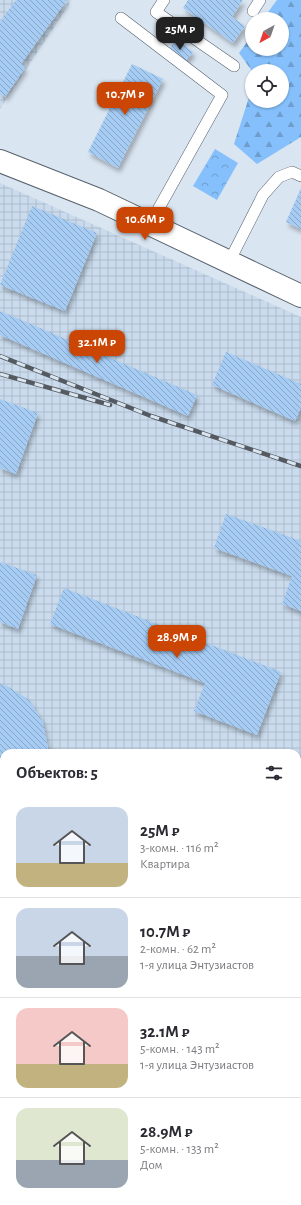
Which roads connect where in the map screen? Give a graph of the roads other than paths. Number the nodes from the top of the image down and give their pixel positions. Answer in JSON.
{"nodes":[{"id":1,"x":164,"y":0,"type":"edge"},
{"id":2,"x":260,"y":0,"type":"edge"},
{"id":3,"x":253,"y":11,"type":"dead end"},
{"id":4,"x":121,"y":18,"type":"dead end"},
{"id":5,"x":234,"y":66,"type":"dead end"},
{"id":6,"x":0,"y":161,"type":"edge"},
{"id":7,"x":301,"y":176,"type":"edge"},
{"id":8,"x":150,"y":224,"type":"junction"},
{"id":9,"x":229,"y":262,"type":"junction"},
{"id":10,"x":301,"y":296,"type":"edge"}],
"edges":[{"from":1,"to":5,"type":"lane"},
{"from":2,"to":3,"type":"lane"},
{"from":4,"to":8,"type":"lane"},
{"from":6,"to":8,"type":"street"},
{"from":7,"to":9,"type":"lane"},
{"from":8,"to":9,"type":"street"},
{"from":9,"to":10,"type":"street"}]}
